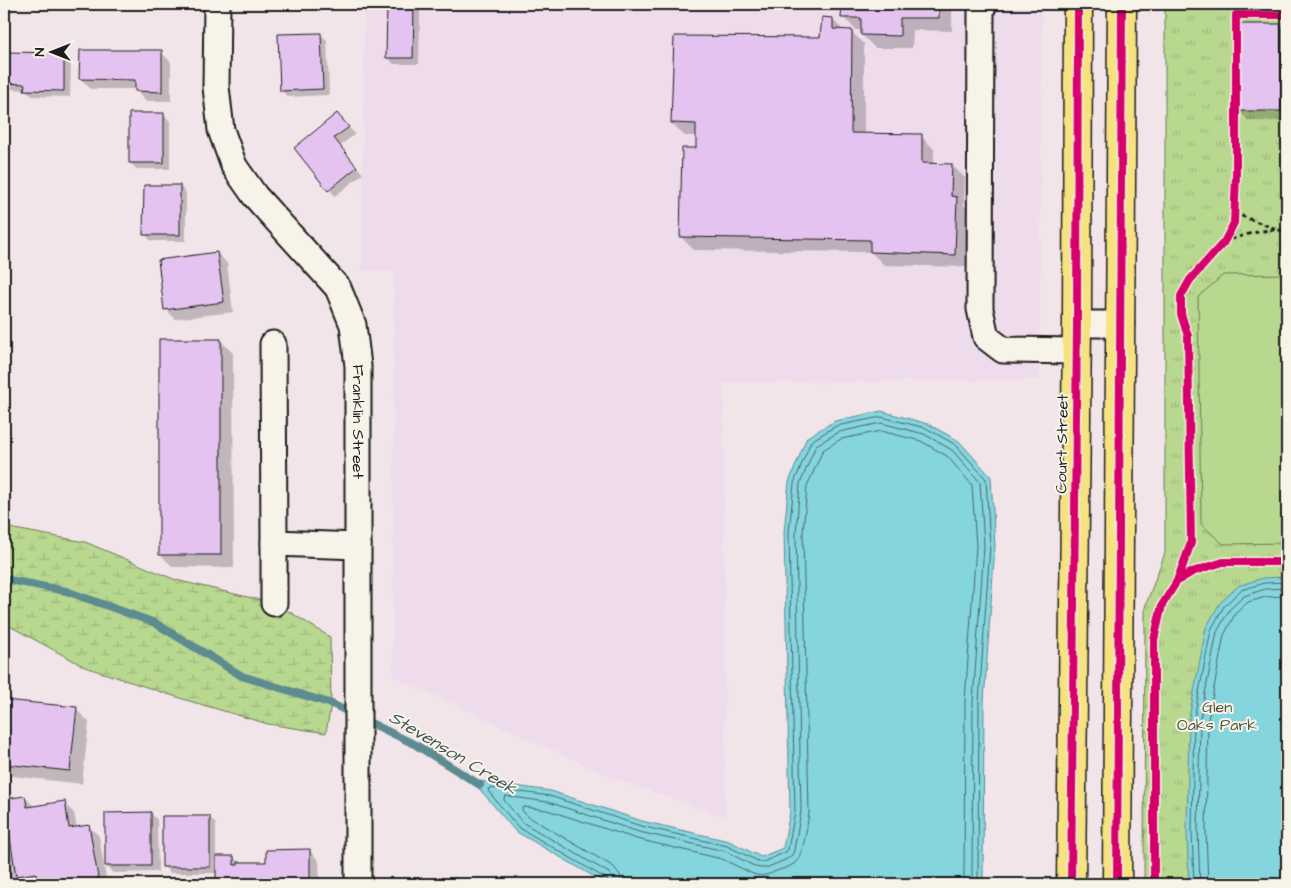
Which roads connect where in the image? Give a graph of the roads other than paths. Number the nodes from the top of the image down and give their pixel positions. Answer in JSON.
{"nodes":[{"id":1,"x":217,"y":4,"type":"edge"},
{"id":2,"x":984,"y":4,"type":"edge"},
{"id":3,"x":1078,"y":4,"type":"edge"},
{"id":4,"x":1122,"y":4,"type":"edge"},
{"id":5,"x":1077,"y":324,"type":"junction"},
{"id":6,"x":1121,"y":324,"type":"junction"},
{"id":7,"x":273,"y":344,"type":"dead end"},
{"id":8,"x":1076,"y":351,"type":"junction"},
{"id":9,"x":274,"y":543,"type":"junction"},
{"id":10,"x":358,"y":546,"type":"junction"},
{"id":11,"x":274,"y":603,"type":"dead end"},
{"id":12,"x":358,"y":884,"type":"edge"},
{"id":13,"x":1071,"y":884,"type":"edge"},
{"id":14,"x":1117,"y":884,"type":"edge"}],
"edges":[{"from":1,"to":10,"type":"street","name":"Franklin Street"},
{"from":2,"to":8,"type":"street"},
{"from":3,"to":5,"type":"main road","name":"Court Street"},
{"from":4,"to":6,"type":"main road"},
{"from":5,"to":6,"type":"street"},
{"from":5,"to":8,"type":"main road","name":"Court Street"},
{"from":6,"to":14,"type":"main road"},
{"from":7,"to":9,"type":"street"},
{"from":8,"to":13,"type":"main road","name":"Court Street"},
{"from":9,"to":10,"type":"street"},
{"from":9,"to":11,"type":"street"},
{"from":10,"to":12,"type":"street","name":"Franklin Street"}]}
